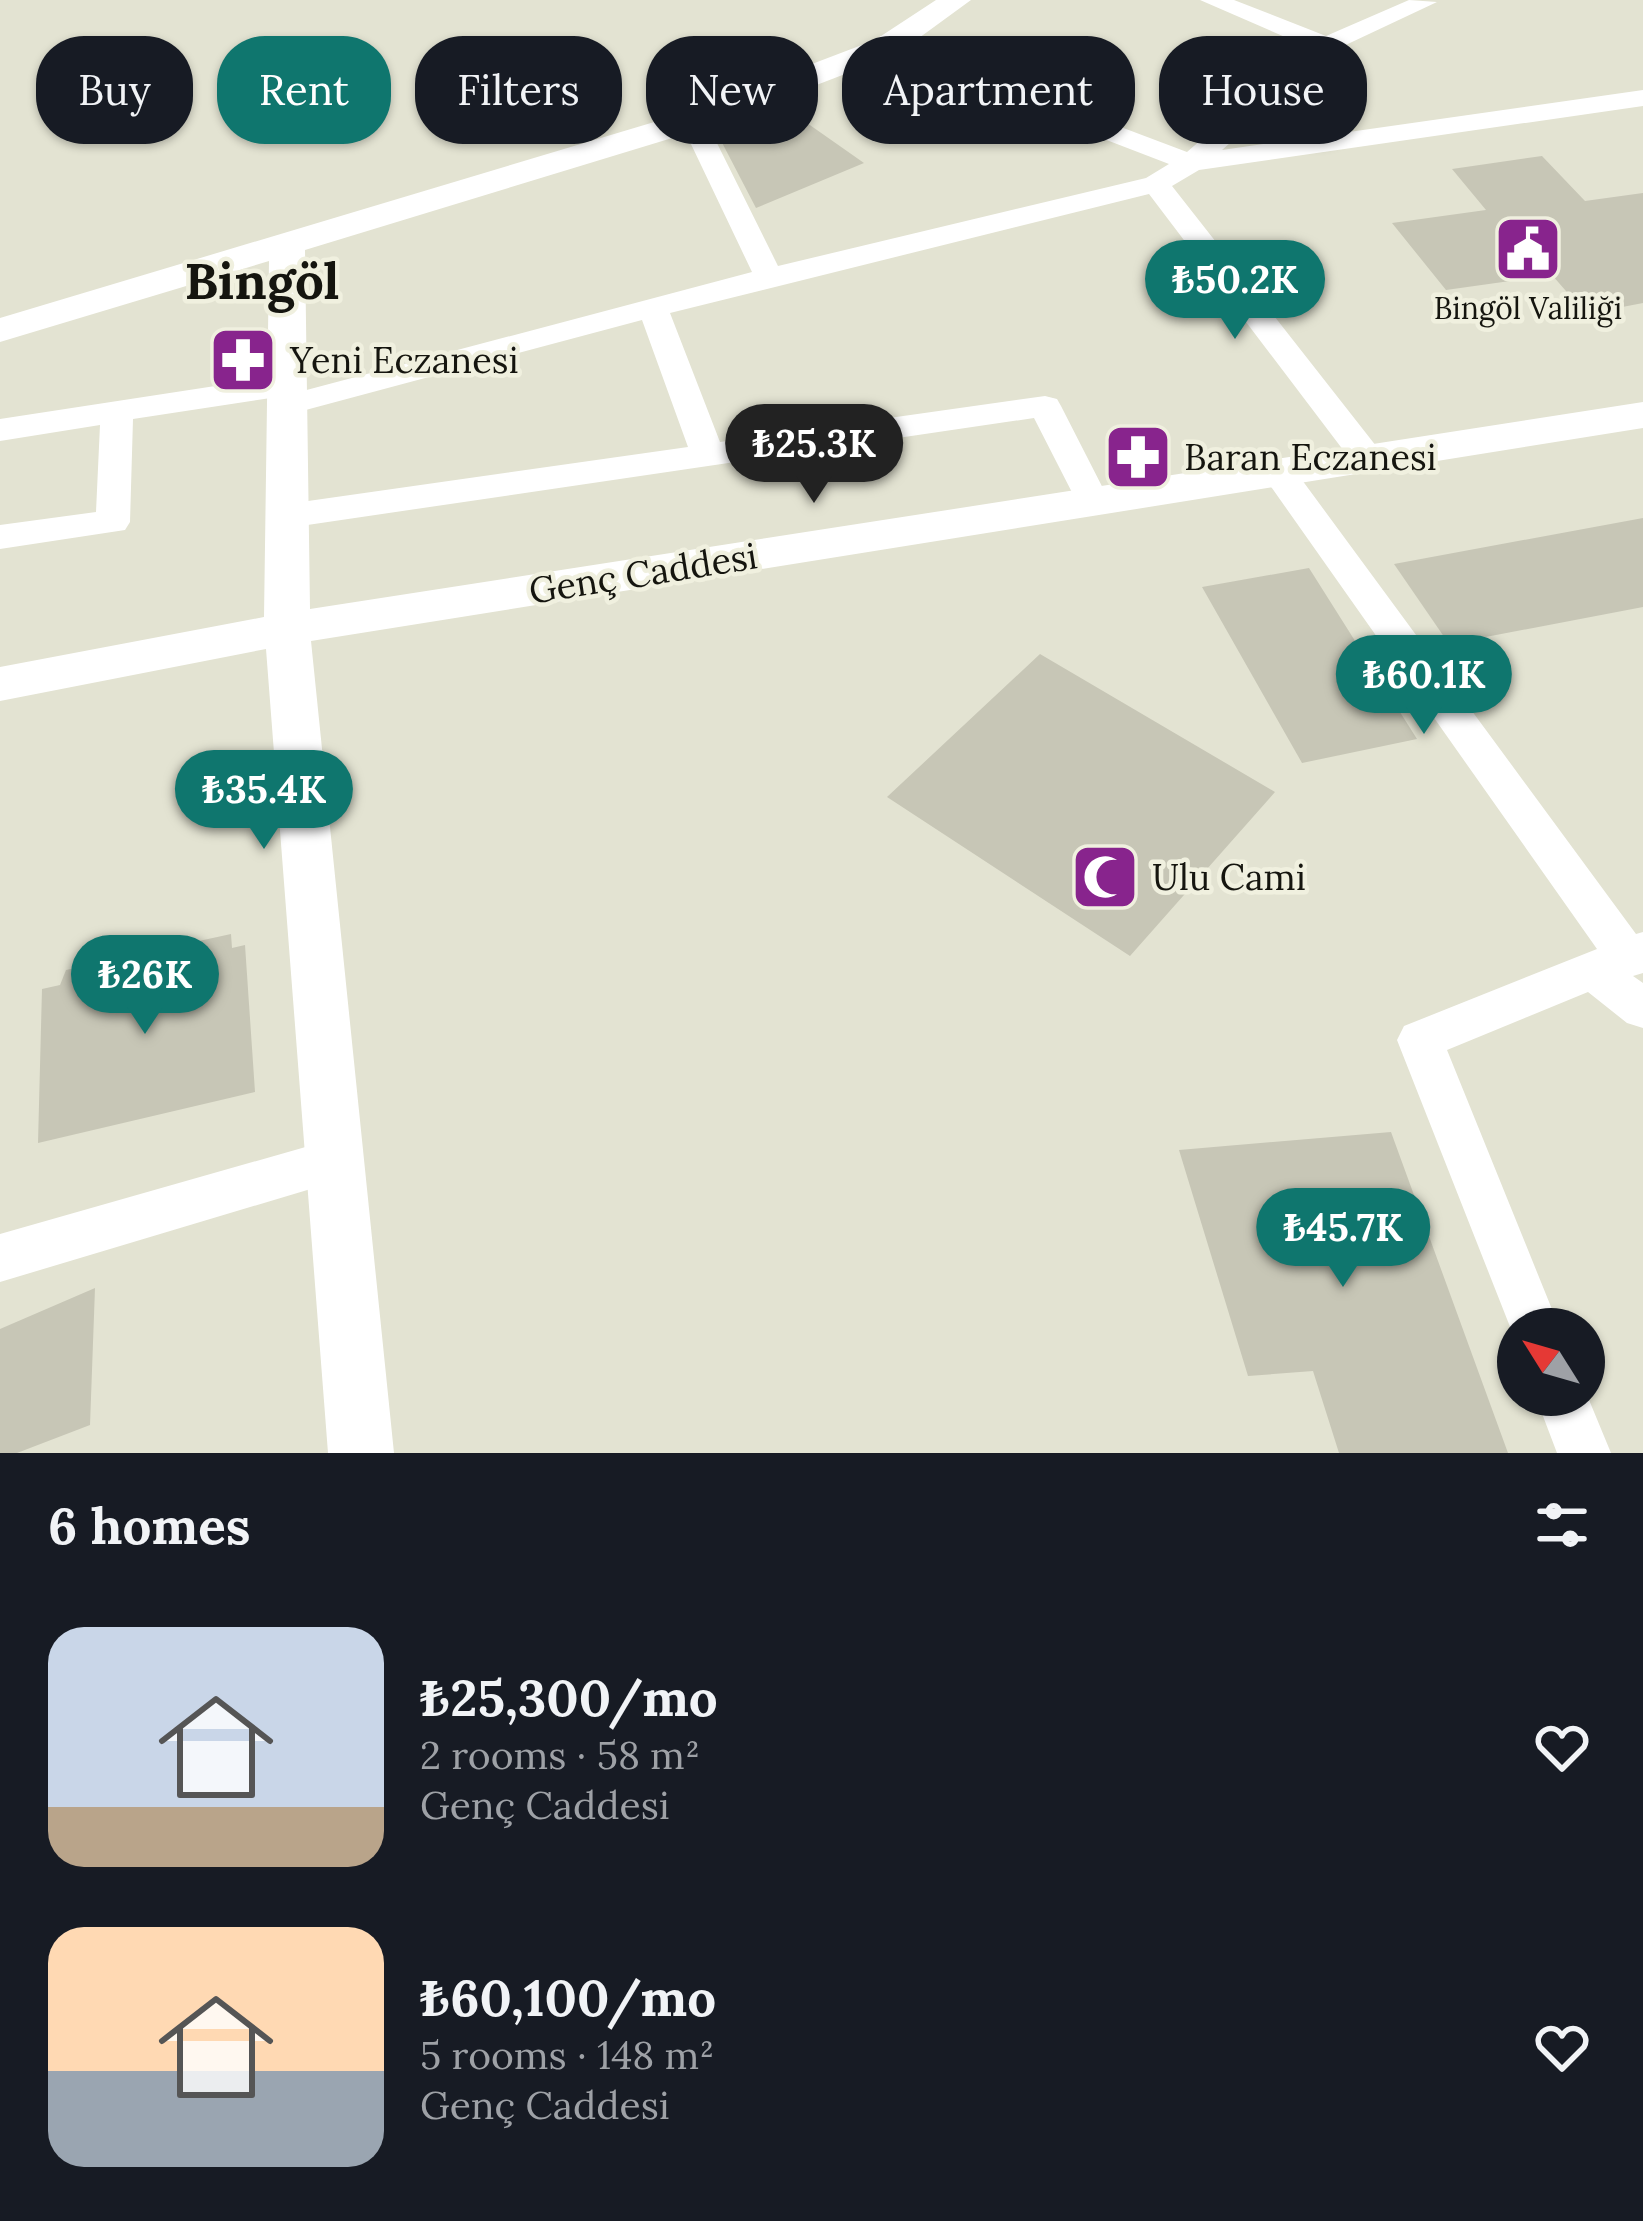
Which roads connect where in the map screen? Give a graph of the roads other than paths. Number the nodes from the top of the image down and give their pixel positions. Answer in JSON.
{"nodes":[{"id":1,"x":956,"y":0,"type":"edge"},
{"id":2,"x":1212,"y":0,"type":"edge"},
{"id":3,"x":1425,"y":2,"type":"edge"},
{"id":4,"x":902,"y":36,"type":"edge"},
{"id":5,"x":1303,"y":36,"type":"edge"},
{"id":6,"x":1347,"y":36,"type":"edge"},
{"id":7,"x":1643,"y":98,"type":"edge"},
{"id":8,"x":646,"y":135,"type":"edge"},
{"id":9,"x":1135,"y":142,"type":"edge"},
{"id":10,"x":704,"y":144,"type":"edge"},
{"id":11,"x":1213,"y":144,"type":"edge"},
{"id":12,"x":1191,"y":163,"type":"junction"},
{"id":13,"x":1156,"y":184,"type":"junction"},
{"id":14,"x":287,"y":245,"type":"junction"},
{"id":15,"x":769,"y":277,"type":"junction"},
{"id":16,"x":652,"y":308,"type":"junction"},
{"id":17,"x":0,"y":330,"type":"edge"},
{"id":18,"x":287,"y":395,"type":"junction"},
{"id":19,"x":117,"y":414,"type":"junction"},
{"id":20,"x":1643,"y":416,"type":"edge"},
{"id":21,"x":0,"y":430,"type":"edge"},
{"id":22,"x":708,"y":455,"type":"junction"},
{"id":23,"x":1367,"y":459,"type":"junction"},
{"id":24,"x":1279,"y":473,"type":"junction"},
{"id":25,"x":1094,"y":502,"type":"junction"},
{"id":26,"x":287,"y":516,"type":"junction"},
{"id":27,"x":0,"y":537,"type":"edge"},
{"id":28,"x":287,"y":629,"type":"junction"},
{"id":29,"x":0,"y":684,"type":"edge"},
{"id":30,"x":1622,"y":960,"type":"edge"},
{"id":31,"x":1643,"y":1010,"type":"edge"},
{"id":32,"x":337,"y":1160,"type":"junction"},
{"id":33,"x":0,"y":1258,"type":"edge"},
{"id":34,"x":1527,"y":1308,"type":"edge"},
{"id":35,"x":1569,"y":1416,"type":"edge"},
{"id":36,"x":361,"y":1453,"type":"edge"},
{"id":37,"x":1584,"y":1453,"type":"edge"}],
"edges":[{"from":1,"to":4,"type":"street"},
{"from":2,"to":5,"type":"street"},
{"from":3,"to":6,"type":"street"},
{"from":7,"to":12,"type":"street"},
{"from":8,"to":14,"type":"street"},
{"from":9,"to":12,"type":"street"},
{"from":10,"to":15,"type":"street"},
{"from":11,"to":12,"type":"street"},
{"from":12,"to":13,"type":"street"},
{"from":13,"to":15,"type":"street"},
{"from":13,"to":23,"type":"street"},
{"from":14,"to":17,"type":"street"},
{"from":14,"to":18,"type":"street"},
{"from":15,"to":16,"type":"street"},
{"from":16,"to":18,"type":"street"},
{"from":16,"to":22,"type":"street"},
{"from":18,"to":19,"type":"street"},
{"from":18,"to":26,"type":"street"},
{"from":19,"to":21,"type":"street"},
{"from":19,"to":27,"type":"street"},
{"from":20,"to":23,"type":"street","name":"Genç Caddesi"},
{"from":22,"to":25,"type":"street"},
{"from":22,"to":26,"type":"street"},
{"from":23,"to":24,"type":"street","name":"Genç Caddesi"},
{"from":24,"to":25,"type":"street","name":"Genç Caddesi"},
{"from":24,"to":30,"type":"street"},
{"from":25,"to":28,"type":"street","name":"Genç Caddesi"},
{"from":26,"to":28,"type":"street"},
{"from":28,"to":29,"type":"street","name":"Genç Caddesi"},
{"from":28,"to":32,"type":"street"},
{"from":30,"to":31,"type":"street"},
{"from":30,"to":34,"type":"street"},
{"from":32,"to":33,"type":"street"},
{"from":32,"to":36,"type":"street"},
{"from":35,"to":37,"type":"street"}]}
